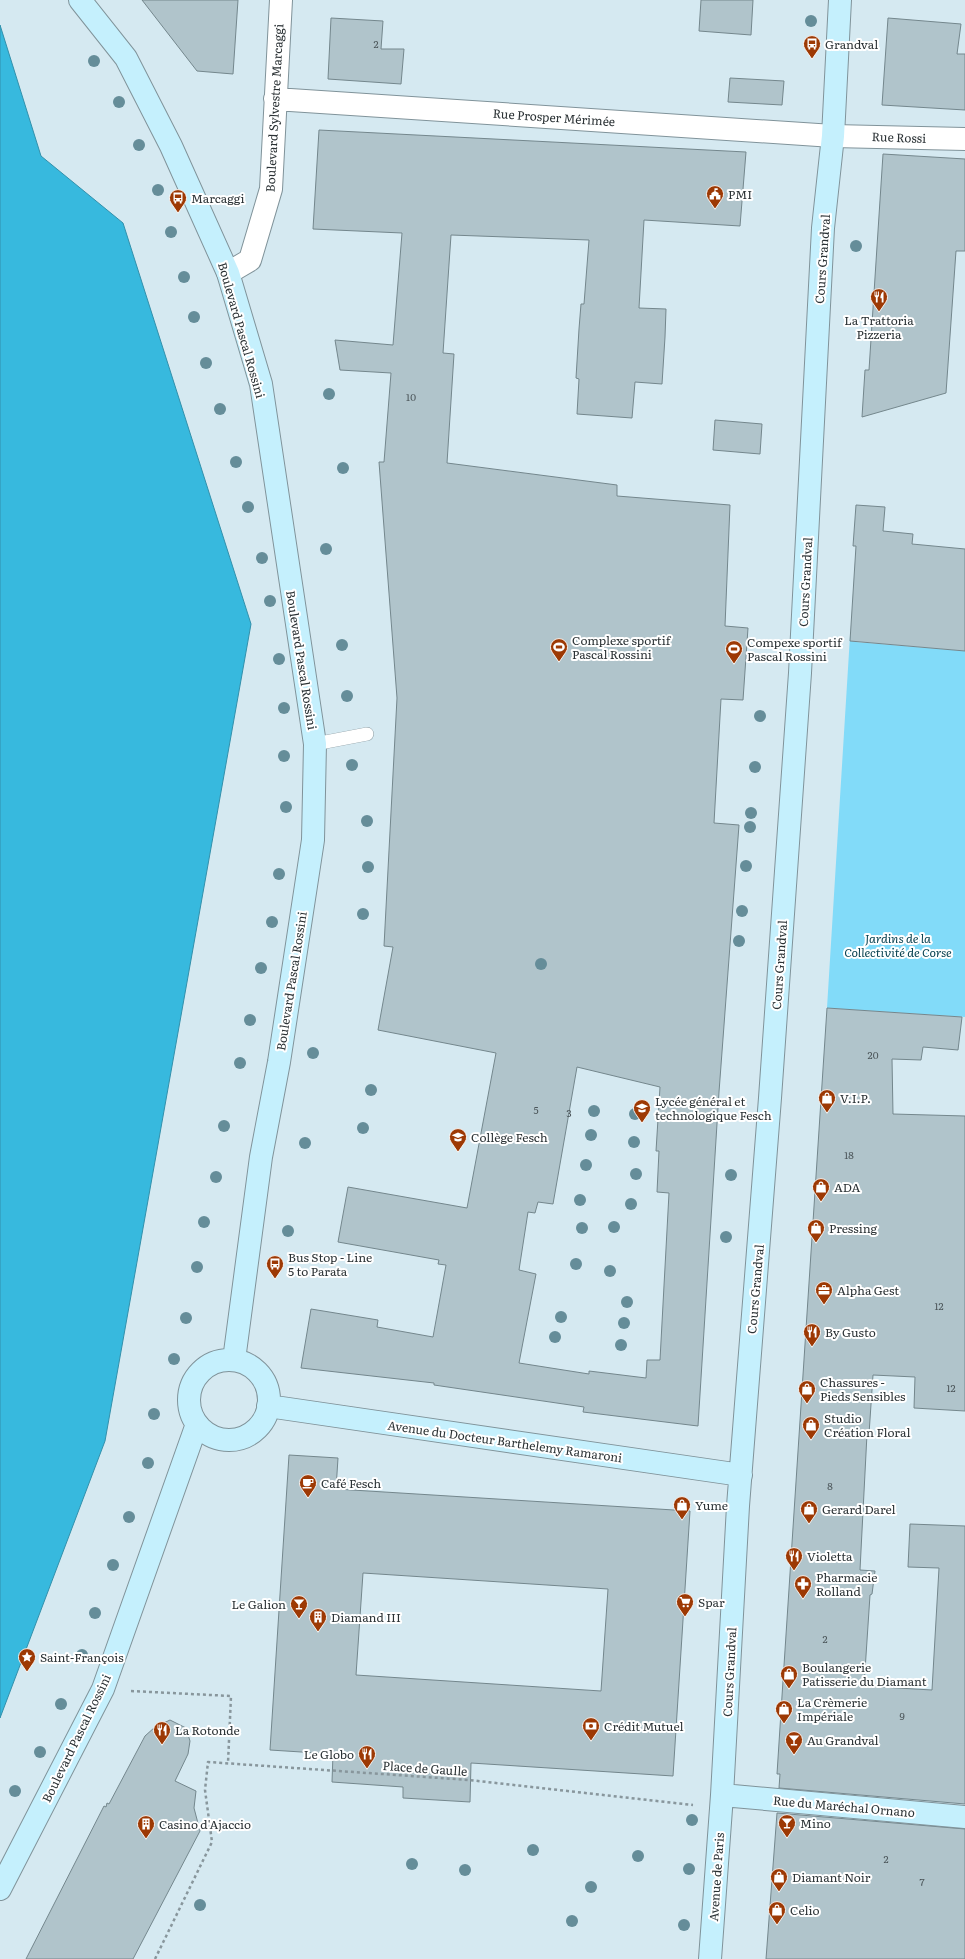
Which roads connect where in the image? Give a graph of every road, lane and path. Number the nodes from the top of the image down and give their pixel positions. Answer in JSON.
{"nodes":[{"id":1,"x":80,"y":0,"type":"edge"},
{"id":2,"x":281,"y":0,"type":"edge"},
{"id":3,"x":840,"y":0,"type":"edge"},
{"id":4,"x":275,"y":99,"type":"junction"},
{"id":5,"x":832,"y":136,"type":"junction"},
{"id":6,"x":965,"y":139,"type":"edge"},
{"id":7,"x":228,"y":273,"type":"junction"},
{"id":8,"x":367,"y":734,"type":"dead end"},
{"id":9,"x":315,"y":744,"type":"junction"},
{"id":10,"x":234,"y":1360,"type":"junction"},
{"id":11,"x":268,"y":1406,"type":"junction"},
{"id":12,"x":197,"y":1424,"type":"junction"},
{"id":13,"x":741,"y":1475,"type":"junction"},
{"id":14,"x":103,"y":1689,"type":"junction"},
{"id":15,"x":228,"y":1763,"type":"junction"},
{"id":16,"x":722,"y":1795,"type":"junction"},
{"id":17,"x":699,"y":1806,"type":"dead end"},
{"id":18,"x":965,"y":1817,"type":"edge"},
{"id":19,"x":0,"y":1889,"type":"edge"},
{"id":20,"x":155,"y":1959,"type":"edge"},
{"id":21,"x":710,"y":1959,"type":"edge"}],
"edges":[{"from":1,"to":7,"type":"main road","name":"Boulevard Pascal Rossini"},
{"from":2,"to":4,"type":"street","name":"Boulevard Sylvestre Marcaggi"},
{"from":3,"to":5,"type":"main road","name":"Cours Grandval"},
{"from":4,"to":5,"type":"street","name":"Rue Prosper Mérimée"},
{"from":4,"to":7,"type":"street","name":"Boulevard Sylvestre Marcaggi"},
{"from":5,"to":6,"type":"street","name":"Rue Rossi"},
{"from":5,"to":13,"type":"main road","name":"Cours Grandval"},
{"from":7,"to":9,"type":"main road","name":"Boulevard Pascal Rossini"},
{"from":8,"to":9,"type":"lane"},
{"from":9,"to":10,"type":"main road","name":"Boulevard Pascal Rossini"},
{"from":10,"to":11,"type":"main road"},
{"from":10,"to":12,"type":"main road"},
{"from":11,"to":12,"type":"main road"},
{"from":11,"to":13,"type":"main road","name":"Avenue du Docteur Barthelemy Ramaroni"},
{"from":12,"to":14,"type":"main road","name":"Boulevard Pascal Rossini"},
{"from":13,"to":16,"type":"main road","name":"Cours Grandval"},
{"from":14,"to":15,"type":"path"},
{"from":14,"to":19,"type":"main road","name":"Boulevard Pascal Rossini"},
{"from":15,"to":17,"type":"path","name":"Place de Gaulle"},
{"from":15,"to":20,"type":"path","name":"Place de Gaulle"},
{"from":16,"to":18,"type":"main road","name":"Rue du Maréchal Ornano"},
{"from":16,"to":21,"type":"main road","name":"Avenue de Paris"}]}
